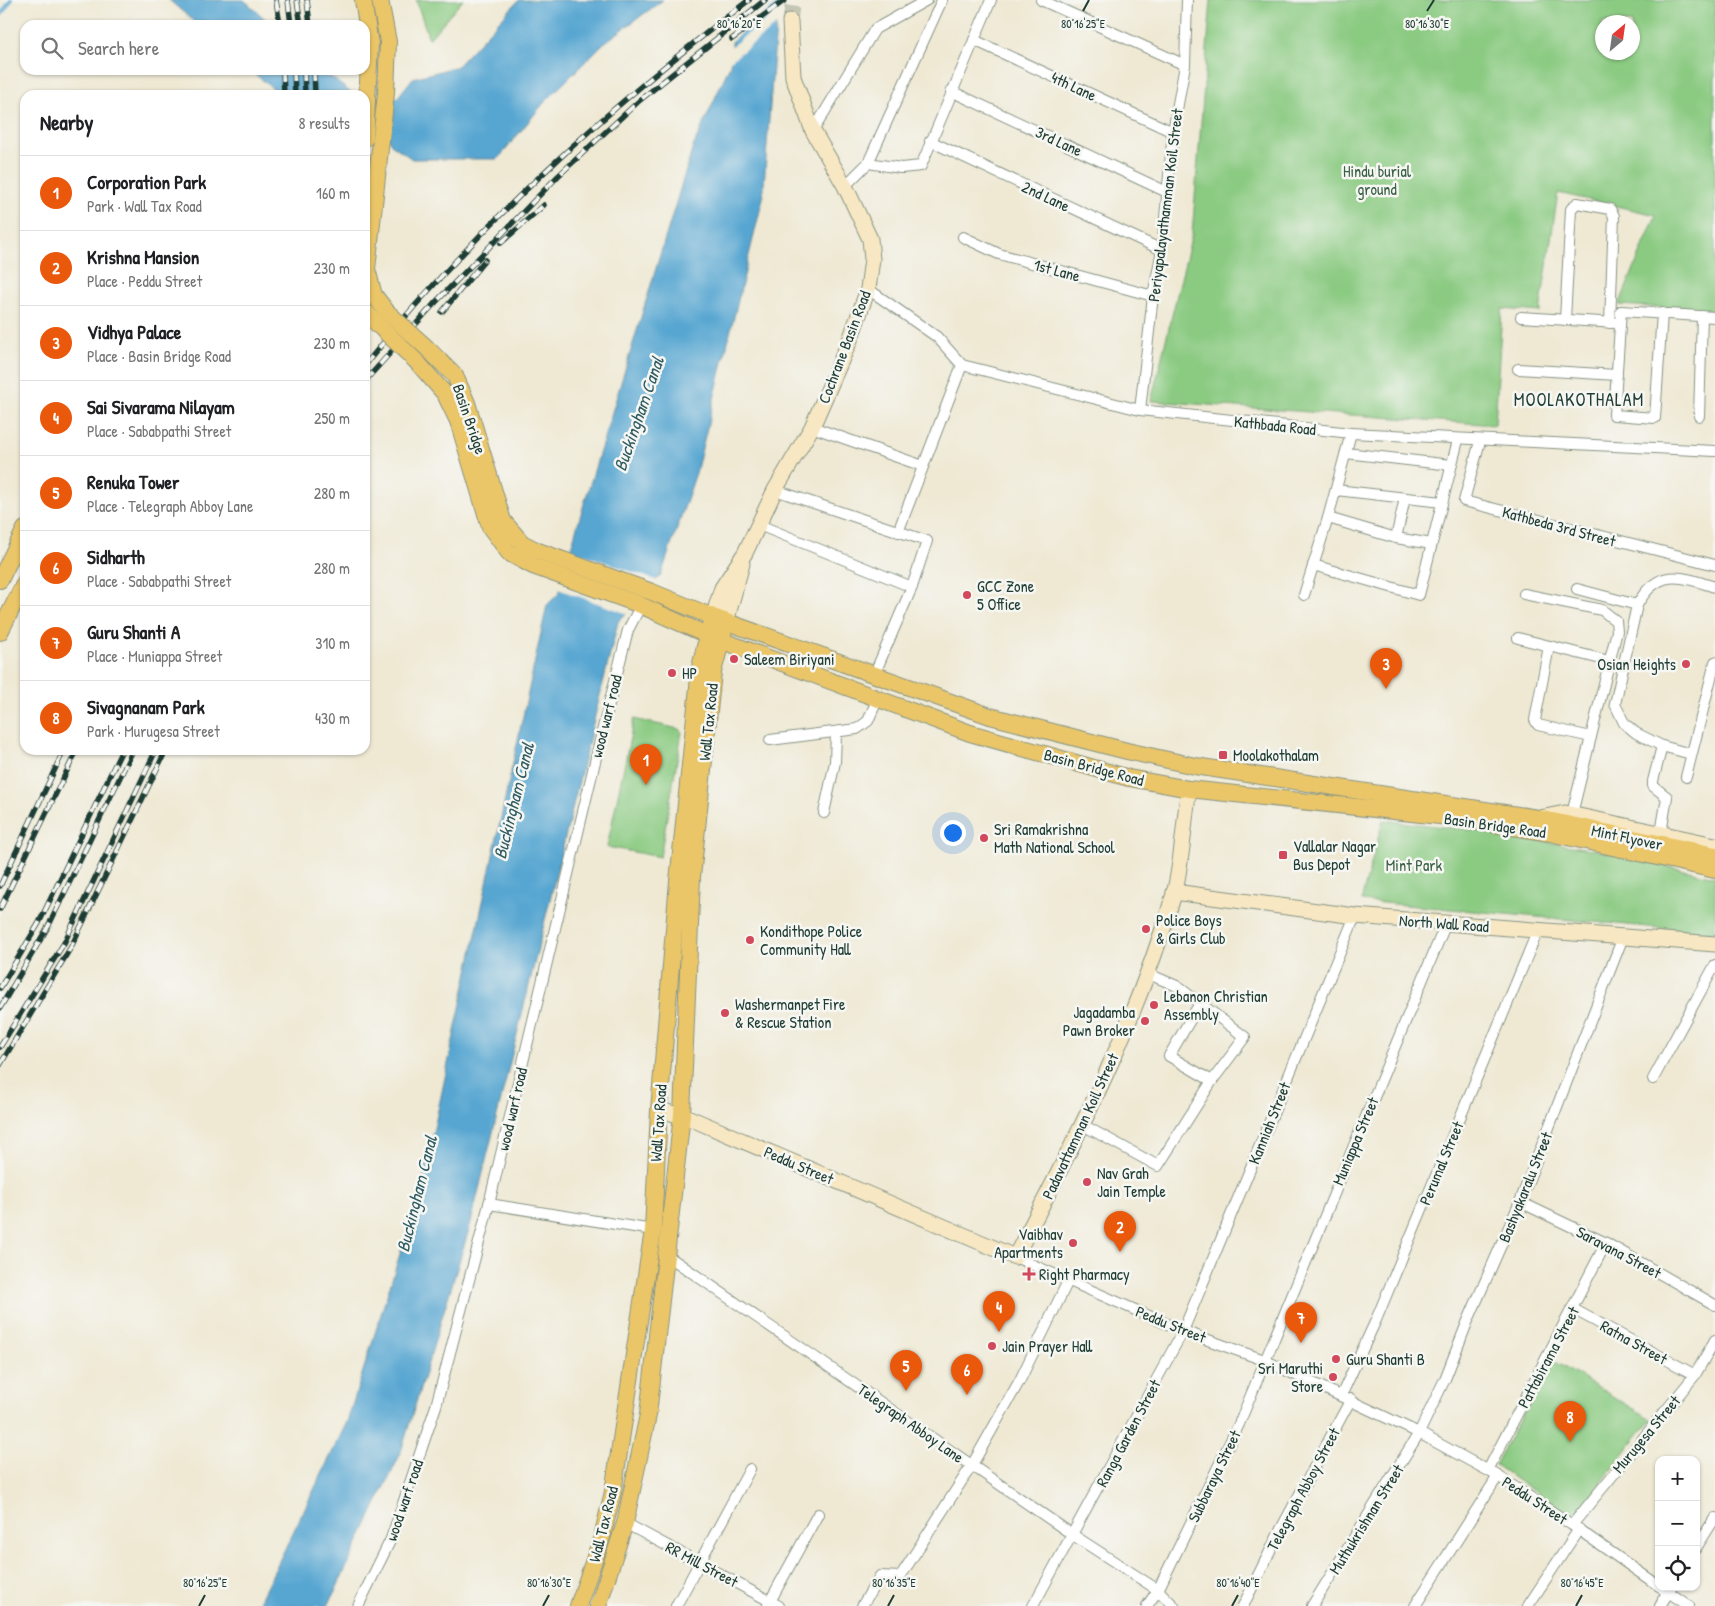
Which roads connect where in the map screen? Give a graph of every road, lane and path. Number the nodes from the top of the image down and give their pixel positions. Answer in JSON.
{"nodes":[{"id":1,"x":363,"y":0,"type":"edge"},
{"id":2,"x":380,"y":0,"type":"edge"},
{"id":3,"x":927,"y":0,"type":"edge"},
{"id":4,"x":942,"y":0,"type":"edge"},
{"id":5,"x":991,"y":0,"type":"edge"},
{"id":6,"x":1041,"y":0,"type":"edge"},
{"id":7,"x":1187,"y":0,"type":"edge"},
{"id":8,"x":366,"y":20,"type":"edge"},
{"id":9,"x":790,"y":22,"type":"tunnel mouth"},
{"id":10,"x":974,"y":40,"type":"junction"},
{"id":11,"x":1185,"y":65,"type":"junction"},
{"id":12,"x":369,"y":75,"type":"edge"},
{"id":13,"x":369,"y":90,"type":"edge"},
{"id":14,"x":952,"y":90,"type":"junction"},
{"id":15,"x":813,"y":131,"type":"junction"},
{"id":16,"x":1173,"y":132,"type":"junction"},
{"id":17,"x":930,"y":141,"type":"junction"},
{"id":18,"x":868,"y":163,"type":"junction"},
{"id":19,"x":845,"y":186,"type":"junction"},
{"id":20,"x":1167,"y":192,"type":"junction"},
{"id":21,"x":963,"y":237,"type":"dead end"},
{"id":22,"x":370,"y":242,"type":"edge"},
{"id":23,"x":1162,"y":250,"type":"junction"},
{"id":24,"x":370,"y":280,"type":"edge"},
{"id":25,"x":868,"y":289,"type":"junction"},
{"id":26,"x":1153,"y":296,"type":"junction"},
{"id":27,"x":1662,"y":313,"type":"junction"},
{"id":28,"x":372,"y":315,"type":"edge"},
{"id":29,"x":1702,"y":316,"type":"junction"},
{"id":30,"x":1521,"y":317,"type":"dead end"},
{"id":31,"x":1715,"y":318,"type":"edge"},
{"id":32,"x":1565,"y":320,"type":"junction"},
{"id":33,"x":1615,"y":323,"type":"junction"},
{"id":34,"x":962,"y":364,"type":"junction"},
{"id":35,"x":1518,"y":369,"type":"dead end"},
{"id":36,"x":1617,"y":375,"type":"junction"},
{"id":37,"x":1140,"y":410,"type":"junction"},
{"id":38,"x":1699,"y":416,"type":"dead end"},
{"id":39,"x":812,"y":428,"type":"junction"},
{"id":40,"x":1351,"y":433,"type":"junction"},
{"id":41,"x":1458,"y":440,"type":"junction"},
{"id":42,"x":1480,"y":441,"type":"junction"},
{"id":43,"x":1715,"y":451,"type":"edge"},
{"id":44,"x":1346,"y":453,"type":"junction"},
{"id":45,"x":1451,"y":465,"type":"junction"},
{"id":46,"x":923,"y":466,"type":"junction"},
{"id":47,"x":775,"y":490,"type":"junction"},
{"id":48,"x":1336,"y":490,"type":"junction"},
{"id":49,"x":1405,"y":498,"type":"junction"},
{"id":50,"x":1442,"y":502,"type":"junction"},
{"id":51,"x":1328,"y":518,"type":"junction"},
{"id":52,"x":759,"y":525,"type":"junction"},
{"id":53,"x":898,"y":532,"type":"junction"},
{"id":54,"x":20,"y":538,"type":"edge"},
{"id":55,"x":1396,"y":538,"type":"junction"},
{"id":56,"x":1432,"y":544,"type":"junction"},
{"id":57,"x":535,"y":559,"type":"junction"},
{"id":58,"x":1313,"y":565,"type":"junction"},
{"id":59,"x":1715,"y":565,"type":"edge"},
{"id":60,"x":0,"y":580,"type":"edge"},
{"id":61,"x":912,"y":586,"type":"junction"},
{"id":62,"x":1715,"y":587,"type":"edge"},
{"id":63,"x":1577,"y":589,"type":"dead end"},
{"id":64,"x":20,"y":592,"type":"edge"},
{"id":65,"x":1524,"y":594,"type":"dead end"},
{"id":66,"x":1304,"y":596,"type":"dead end"},
{"id":67,"x":639,"y":605,"type":"junction"},
{"id":68,"x":1637,"y":605,"type":"junction"},
{"id":69,"x":720,"y":620,"type":"junction"},
{"id":70,"x":0,"y":632,"type":"edge"},
{"id":71,"x":714,"y":637,"type":"junction"},
{"id":72,"x":1518,"y":638,"type":"dead end"},
{"id":73,"x":1549,"y":646,"type":"junction"},
{"id":74,"x":1609,"y":662,"type":"junction"},
{"id":75,"x":1715,"y":662,"type":"edge"},
{"id":76,"x":874,"y":674,"type":"junction"},
{"id":77,"x":878,"y":698,"type":"junction"},
{"id":78,"x":976,"y":711,"type":"junction"},
{"id":79,"x":970,"y":732,"type":"junction"},
{"id":80,"x":836,"y":733,"type":"junction"},
{"id":81,"x":1591,"y":737,"type":"junction"},
{"id":82,"x":770,"y":740,"type":"dead end"},
{"id":83,"x":1662,"y":746,"type":"junction"},
{"id":84,"x":1691,"y":754,"type":"junction"},
{"id":85,"x":1686,"y":777,"type":"dead end"},
{"id":86,"x":1189,"y":789,"type":"junction"},
{"id":87,"x":824,"y":813,"type":"dead end"},
{"id":88,"x":1572,"y":814,"type":"junction"},
{"id":89,"x":1538,"y":818,"type":"junction"},
{"id":90,"x":1661,"y":833,"type":"junction"},
{"id":91,"x":1574,"y":838,"type":"joint"},
{"id":92,"x":1598,"y":838,"type":"junction"},
{"id":93,"x":1715,"y":845,"type":"edge"},
{"id":94,"x":1715,"y":856,"type":"edge"},
{"id":95,"x":1715,"y":870,"type":"edge"},
{"id":96,"x":1174,"y":892,"type":"junction"},
{"id":97,"x":1355,"y":916,"type":"junction"},
{"id":98,"x":1446,"y":923,"type":"junction"},
{"id":99,"x":1538,"y":930,"type":"junction"},
{"id":100,"x":1623,"y":937,"type":"junction"},
{"id":101,"x":1715,"y":944,"type":"edge"},
{"id":102,"x":1715,"y":965,"type":"edge"},
{"id":103,"x":1146,"y":973,"type":"junction"},
{"id":104,"x":1200,"y":1003,"type":"junction"},
{"id":105,"x":1653,"y":1079,"type":"dead end"},
{"id":106,"x":1212,"y":1081,"type":"junction"},
{"id":107,"x":659,"y":1110,"type":"junction"},
{"id":108,"x":682,"y":1115,"type":"junction"},
{"id":109,"x":1081,"y":1124,"type":"junction"},
{"id":110,"x":1520,"y":1202,"type":"junction"},
{"id":111,"x":489,"y":1204,"type":"junction"},
{"id":112,"x":653,"y":1230,"type":"junction"},
{"id":113,"x":1606,"y":1242,"type":"junction"},
{"id":114,"x":665,"y":1254,"type":"junction"},
{"id":115,"x":1016,"y":1257,"type":"junction"},
{"id":116,"x":1068,"y":1280,"type":"junction"},
{"id":117,"x":1715,"y":1305,"type":"edge"},
{"id":118,"x":1573,"y":1309,"type":"junction"},
{"id":119,"x":1183,"y":1331,"type":"junction"},
{"id":120,"x":1715,"y":1340,"type":"edge"},
{"id":121,"x":1264,"y":1360,"type":"junction"},
{"id":122,"x":1695,"y":1375,"type":"junction"},
{"id":123,"x":1346,"y":1397,"type":"junction"},
{"id":124,"x":1419,"y":1433,"type":"junction"},
{"id":125,"x":972,"y":1465,"type":"junction"},
{"id":126,"x":750,"y":1469,"type":"dead end"},
{"id":127,"x":1488,"y":1470,"type":"junction"},
{"id":128,"x":1498,"y":1476,"type":"junction"},
{"id":129,"x":818,"y":1514,"type":"dead end"},
{"id":130,"x":1715,"y":1518,"type":"edge"},
{"id":131,"x":625,"y":1523,"type":"junction"},
{"id":132,"x":1575,"y":1527,"type":"junction"},
{"id":133,"x":1073,"y":1535,"type":"junction"},
{"id":134,"x":1697,"y":1546,"type":"edge"},
{"id":135,"x":699,"y":1563,"type":"junction"},
{"id":136,"x":1655,"y":1581,"type":"edge"},
{"id":137,"x":1158,"y":1590,"type":"junction"},
{"id":138,"x":1664,"y":1591,"type":"edge"},
{"id":139,"x":1669,"y":1591,"type":"edge"},
{"id":140,"x":772,"y":1604,"type":"edge"},
{"id":141,"x":358,"y":1606,"type":"edge"},
{"id":142,"x":578,"y":1606,"type":"edge"},
{"id":143,"x":598,"y":1606,"type":"edge"},
{"id":144,"x":676,"y":1606,"type":"edge"},
{"id":145,"x":862,"y":1606,"type":"edge"},
{"id":146,"x":1033,"y":1606,"type":"edge"},
{"id":147,"x":1147,"y":1606,"type":"edge"},
{"id":148,"x":1174,"y":1606,"type":"edge"},
{"id":149,"x":1243,"y":1606,"type":"edge"},
{"id":150,"x":1312,"y":1606,"type":"edge"},
{"id":151,"x":1415,"y":1606,"type":"edge"},
{"id":152,"x":1528,"y":1606,"type":"edge"},
{"id":153,"x":1660,"y":1606,"type":"edge"},
{"id":154,"x":1689,"y":1606,"type":"edge"}],
"edges":[{"from":1,"to":8,"type":"main road"},
{"from":2,"to":22,"type":"main road","name":"Basin Bridge"},
{"from":3,"to":15,"type":"street"},
{"from":4,"to":18,"type":"street"},
{"from":5,"to":10,"type":"street"},
{"from":6,"to":11,"type":"street"},
{"from":7,"to":11,"type":"street","name":"Periyapalayathamman Koil Street"},
{"from":9,"to":15,"type":"main road","name":"Cochrane Basin Road"},
{"from":10,"to":14,"type":"street"},
{"from":10,"to":16,"type":"street","name":"4th Lane"},
{"from":11,"to":16,"type":"street","name":"Periyapalayathamman Koil Street"},
{"from":12,"to":13,"type":"main road"},
{"from":14,"to":17,"type":"street"},
{"from":14,"to":20,"type":"street","name":"3rd Lane"},
{"from":15,"to":19,"type":"main road","name":"Cochrane Basin Road"},
{"from":16,"to":20,"type":"street","name":"Periyapalayathamman Koil Street"},
{"from":17,"to":18,"type":"street"},
{"from":17,"to":23,"type":"street","name":"2nd Lane"},
{"from":18,"to":19,"type":"street"},
{"from":19,"to":25,"type":"main road","name":"Cochrane Basin Road"},
{"from":20,"to":23,"type":"street","name":"Periyapalayathamman Koil Street"},
{"from":21,"to":26,"type":"street","name":"1st Lane"},
{"from":23,"to":26,"type":"street","name":"Periyapalayathamman Koil Street"},
{"from":24,"to":28,"type":"main road","name":"Basin Bridge"},
{"from":25,"to":34,"type":"street"},
{"from":25,"to":39,"type":"main road","name":"Cochrane Basin Road"},
{"from":26,"to":37,"type":"street","name":"Periyapalayathamman Koil Street"},
{"from":27,"to":29,"type":"street"},
{"from":27,"to":33,"type":"street"},
{"from":27,"to":36,"type":"street"},
{"from":28,"to":57,"type":"main road","name":"Basin Bridge","bridge":true},
{"from":28,"to":57,"type":"main road","name":"Basin Bridge","bridge":true},
{"from":29,"to":31,"type":"street"},
{"from":29,"to":38,"type":"street"},
{"from":30,"to":32,"type":"street"},
{"from":32,"to":33,"type":"street"},
{"from":32,"to":33,"type":"street"},
{"from":33,"to":36,"type":"street"},
{"from":34,"to":37,"type":"street","name":"Kathbada Road"},
{"from":34,"to":46,"type":"street"},
{"from":35,"to":36,"type":"street"},
{"from":37,"to":40,"type":"street","name":"Kathbada Road"},
{"from":39,"to":46,"type":"street"},
{"from":39,"to":47,"type":"main road","name":"Cochrane Basin Road"},
{"from":40,"to":41,"type":"street","name":"Kathbada Road"},
{"from":40,"to":44,"type":"street"},
{"from":41,"to":42,"type":"street","name":"Kathbada Road"},
{"from":41,"to":45,"type":"street"},
{"from":42,"to":43,"type":"street","name":"Kathbada Road"},
{"from":42,"to":59,"type":"street","name":"Kathbeda 3rd Street"},
{"from":44,"to":45,"type":"street"},
{"from":44,"to":48,"type":"street"},
{"from":45,"to":50,"type":"street"},
{"from":46,"to":53,"type":"street"},
{"from":47,"to":52,"type":"main road","name":"Cochrane Basin Road"},
{"from":47,"to":53,"type":"street"},
{"from":48,"to":49,"type":"street"},
{"from":48,"to":51,"type":"street"},
{"from":49,"to":50,"type":"street"},
{"from":49,"to":55,"type":"street"},
{"from":50,"to":56,"type":"street"},
{"from":51,"to":55,"type":"street"},
{"from":51,"to":58,"type":"street"},
{"from":52,"to":61,"type":"street"},
{"from":52,"to":69,"type":"main road","name":"Cochrane Basin Road"},
{"from":53,"to":61,"type":"street"},
{"from":54,"to":60,"type":"main road"},
{"from":55,"to":56,"type":"street"},
{"from":56,"to":58,"type":"street"},
{"from":57,"to":67,"type":"main road","name":"Basin Bridge"},
{"from":57,"to":69,"type":"main road","name":"Basin Bridge"},
{"from":58,"to":66,"type":"street"},
{"from":61,"to":76,"type":"street"},
{"from":62,"to":68,"type":"street"},
{"from":63,"to":68,"type":"street"},
{"from":64,"to":70,"type":"main road"},
{"from":65,"to":74,"type":"street"},
{"from":67,"to":71,"type":"main road","name":"Basin Bridge Road"},
{"from":67,"to":111,"type":"street","name":"wood warf road"},
{"from":68,"to":83,"type":"street"},
{"from":69,"to":71,"type":"main road"},
{"from":69,"to":76,"type":"main road","name":"Basin Bridge"},
{"from":71,"to":77,"type":"main road","name":"Basin Bridge Road"},
{"from":71,"to":107,"type":"main road","name":"Wall Tax Road"},
{"from":71,"to":108,"type":"main road","name":"Wall Tax Road"},
{"from":72,"to":73,"type":"street"},
{"from":73,"to":74,"type":"street"},
{"from":73,"to":81,"type":"street"},
{"from":74,"to":81,"type":"street"},
{"from":75,"to":84,"type":"street"},
{"from":76,"to":78,"type":"main road","name":"Basin Bridge Road"},
{"from":77,"to":79,"type":"main road","name":"Basin Bridge Road"},
{"from":77,"to":80,"type":"street"},
{"from":78,"to":79,"type":"main road"},
{"from":78,"to":89,"type":"main road","name":"Basin Bridge Road"},
{"from":79,"to":86,"type":"main road","name":"Basin Bridge Road"},
{"from":80,"to":82,"type":"street"},
{"from":80,"to":87,"type":"street"},
{"from":81,"to":88,"type":"street"},
{"from":83,"to":84,"type":"street"},
{"from":83,"to":90,"type":"street"},
{"from":84,"to":85,"type":"street"},
{"from":86,"to":91,"type":"main road","name":"Basin Bridge Road"},
{"from":86,"to":96,"type":"main road","name":"Padavattamman Koil Street"},
{"from":88,"to":89,"type":"main road","name":"Basin Bridge Road"},
{"from":88,"to":90,"type":"main road","name":"Basin Bridge Road"},
{"from":89,"to":92,"type":"main road","name":"Mint Flyover"},
{"from":90,"to":93,"type":"main road","name":"Basin Bridge Road"},
{"from":91,"to":92,"type":"main road","name":"Mint Flyover"},
{"from":92,"to":94,"type":"main road","name":"Mint Flyover"},
{"from":92,"to":95,"type":"main road","name":"Mint Flyover"},
{"from":96,"to":97,"type":"main road","name":"North Wall Road"},
{"from":96,"to":103,"type":"main road","name":"Padavattamman Koil Street"},
{"from":97,"to":98,"type":"main road","name":"North Wall Road"},
{"from":97,"to":119,"type":"street","name":"Kanniah Street"},
{"from":98,"to":99,"type":"main road","name":"North Wall Road"},
{"from":98,"to":121,"type":"street","name":"Muniappa Street"},
{"from":99,"to":100,"type":"main road","name":"North Wall Road"},
{"from":99,"to":123,"type":"street","name":"Perumal Street"},
{"from":100,"to":101,"type":"main road","name":"North Wall Road"},
{"from":100,"to":110,"type":"street","name":"Bashyakaralu Street"},
{"from":102,"to":105,"type":"street"},
{"from":103,"to":104,"type":"street"},
{"from":103,"to":109,"type":"main road","name":"Padavattamman Koil Street"},
{"from":104,"to":106,"type":"street"},
{"from":104,"to":106,"type":"street"},
{"from":106,"to":109,"type":"street"},
{"from":107,"to":108,"type":"main road","name":"Peddu Street"},
{"from":107,"to":112,"type":"main road","name":"Wall Tax Road"},
{"from":108,"to":114,"type":"main road","name":"Wall Tax Road"},
{"from":108,"to":115,"type":"main road","name":"Peddu Street"},
{"from":109,"to":115,"type":"main road","name":"Padavattamman Koil Street"},
{"from":110,"to":113,"type":"street","name":"Saravana Street"},
{"from":110,"to":124,"type":"street","name":"Bashyakaralu Street"},
{"from":111,"to":112,"type":"street"},
{"from":111,"to":141,"type":"street","name":"wood warf road"},
{"from":112,"to":142,"type":"main road","name":"Wall Tax Road"},
{"from":113,"to":117,"type":"street","name":"Saravana Street"},
{"from":113,"to":118,"type":"street","name":"Pattabirama Street"},
{"from":114,"to":125,"type":"street","name":"Telegraph Abboy Lane"},
{"from":114,"to":131,"type":"main road","name":"Wall Tax Road"},
{"from":115,"to":116,"type":"street","name":"Peddu Street"},
{"from":116,"to":119,"type":"street","name":"Peddu Street"},
{"from":116,"to":125,"type":"street"},
{"from":118,"to":122,"type":"street","name":"Ratna Street"},
{"from":118,"to":127,"type":"street","name":"Pattabirama Street"},
{"from":119,"to":121,"type":"street","name":"Peddu Street"},
{"from":119,"to":133,"type":"street","name":"Ranga Garden Street"},
{"from":120,"to":122,"type":"street","name":"Murugesa Street"},
{"from":121,"to":123,"type":"street","name":"Peddu Street"},
{"from":121,"to":137,"type":"street","name":"Subbaraya Street"},
{"from":122,"to":132,"type":"street","name":"Murugesa Street"},
{"from":123,"to":124,"type":"street","name":"Peddu Street"},
{"from":123,"to":149,"type":"street","name":"Telegraph Abboy Street"},
{"from":124,"to":127,"type":"street","name":"Peddu Street"},
{"from":124,"to":150,"type":"street","name":"Muthukrishnan Street"},
{"from":125,"to":133,"type":"street","name":"Telegraph Abboy Lane"},
{"from":125,"to":145,"type":"street"},
{"from":126,"to":135,"type":"street"},
{"from":127,"to":128,"type":"street","name":"Peddu Street"},
{"from":128,"to":132,"type":"street","name":"Peddu Street"},
{"from":128,"to":151,"type":"street"},
{"from":129,"to":140,"type":"street"},
{"from":130,"to":134,"type":"street"},
{"from":131,"to":135,"type":"street","name":"RR Mill Street"},
{"from":131,"to":143,"type":"main road","name":"Wall Tax Road"},
{"from":132,"to":136,"type":"street","name":"Peddu Street"},
{"from":132,"to":152,"type":"street","name":"Murugesa Street"},
{"from":133,"to":137,"type":"street","name":"Telegraph Abboy Lane"},
{"from":133,"to":146,"type":"street","name":"Ranga Garden Street"},
{"from":135,"to":140,"type":"street","name":"RR Mill Street"},
{"from":135,"to":144,"type":"street"},
{"from":137,"to":147,"type":"street","name":"Subbaraya Street"},
{"from":137,"to":148,"type":"street","name":"Telegraph Abboy Lane"},
{"from":138,"to":153,"type":"street"},
{"from":139,"to":154,"type":"street","name":"Peddu Street"}]}
